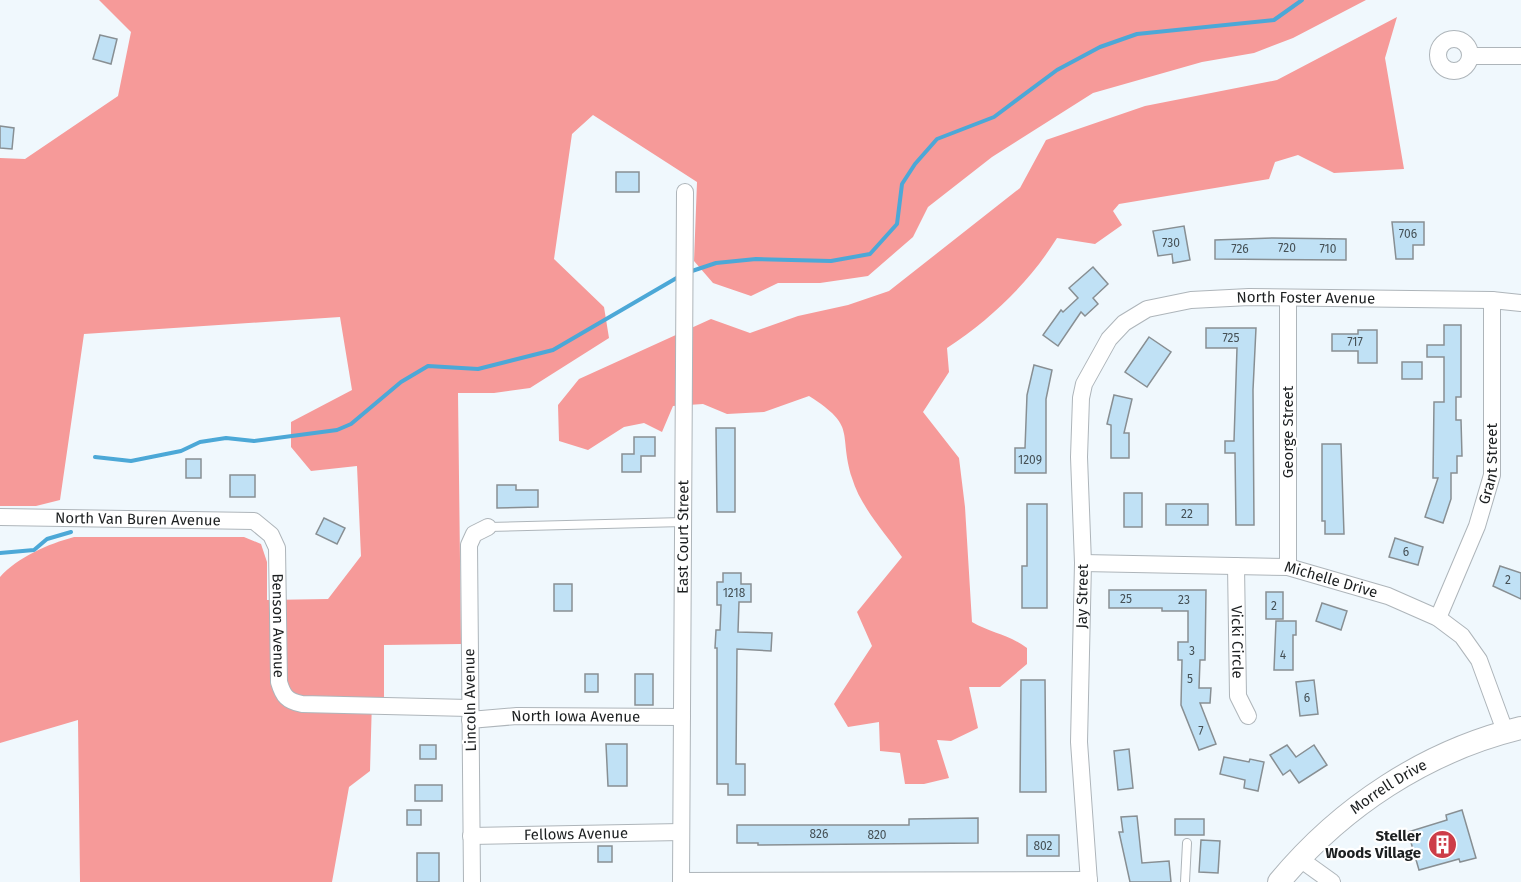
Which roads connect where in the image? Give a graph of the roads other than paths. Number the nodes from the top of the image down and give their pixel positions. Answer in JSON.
{"nodes":[{"id":1,"x":1471,"y":56,"type":"dead end"},
{"id":2,"x":1521,"y":56,"type":"edge"},
{"id":3,"x":685,"y":192,"type":"dead end"},
{"id":4,"x":1288,"y":298,"type":"junction"},
{"id":5,"x":1492,"y":300,"type":"junction"},
{"id":6,"x":1521,"y":303,"type":"edge"},
{"id":7,"x":1124,"y":323,"type":"joint"},
{"id":8,"x":0,"y":517,"type":"edge"},
{"id":9,"x":683,"y":522,"type":"junction"},
{"id":10,"x":488,"y":528,"type":"joint"},
{"id":11,"x":271,"y":535,"type":"joint"},
{"id":12,"x":1083,"y":563,"type":"junction"},
{"id":13,"x":1236,"y":566,"type":"junction"},
{"id":14,"x":1288,"y":567,"type":"junction"},
{"id":15,"x":1438,"y":618,"type":"junction"},
{"id":16,"x":302,"y":704,"type":"joint"},
{"id":17,"x":470,"y":714,"type":"junction"},
{"id":18,"x":1248,"y":716,"type":"dead end"},
{"id":19,"x":682,"y":717,"type":"junction"},
{"id":20,"x":1513,"y":730,"type":"edge"},
{"id":21,"x":681,"y":832,"type":"junction"},
{"id":22,"x":471,"y":836,"type":"junction"},
{"id":23,"x":1187,"y":843,"type":"dead end"},
{"id":24,"x":1300,"y":859,"type":"junction"},
{"id":25,"x":681,"y":881,"type":"edge"},
{"id":26,"x":1089,"y":881,"type":"edge"},
{"id":27,"x":472,"y":882,"type":"edge"},
{"id":28,"x":1185,"y":882,"type":"edge"},
{"id":29,"x":1279,"y":882,"type":"edge"},
{"id":30,"x":1332,"y":882,"type":"edge"}],
"edges":[{"from":1,"to":2,"type":"street"},
{"from":3,"to":9,"type":"street","name":"East Court Street"},
{"from":4,"to":5,"type":"street","name":"North Foster Avenue"},
{"from":4,"to":7,"type":"street","name":"North Foster Avenue"},
{"from":4,"to":14,"type":"street","name":"George Street"},
{"from":5,"to":6,"type":"street","name":"North Foster Avenue"},
{"from":5,"to":15,"type":"street","name":"Grant Street"},
{"from":7,"to":12,"type":"street","name":"Jay Street"},
{"from":8,"to":11,"type":"street","name":"North Van Buren Avenue"},
{"from":9,"to":10,"type":"lane"},
{"from":9,"to":19,"type":"street","name":"East Court Street"},
{"from":10,"to":17,"type":"street","name":"Lincoln Avenue"},
{"from":11,"to":16,"type":"street","name":"Benson Avenue"},
{"from":12,"to":13,"type":"street","name":"Michelle Drive"},
{"from":12,"to":26,"type":"street","name":"Jay Street"},
{"from":13,"to":14,"type":"street","name":"Michelle Drive"},
{"from":13,"to":18,"type":"street","name":"Vicki Circle"},
{"from":14,"to":15,"type":"street","name":"Michelle Drive"},
{"from":15,"to":20,"type":"street","name":"Michelle Drive"},
{"from":16,"to":17,"type":"street","name":"North Iowa Avenue"},
{"from":17,"to":19,"type":"street","name":"North Iowa Avenue"},
{"from":17,"to":22,"type":"street","name":"Lincoln Avenue"},
{"from":19,"to":21,"type":"street","name":"East Court Street"},
{"from":20,"to":24,"type":"main road","name":"Morrell Drive"},
{"from":21,"to":22,"type":"street","name":"Fellows Avenue"},
{"from":21,"to":25,"type":"street","name":"East Court Street"},
{"from":22,"to":27,"type":"street","name":"Lincoln Avenue"},
{"from":23,"to":28,"type":"lane"},
{"from":24,"to":29,"type":"main road","name":"Morrell Drive"},
{"from":24,"to":30,"type":"street"},
{"from":25,"to":26,"type":"street"}]}
